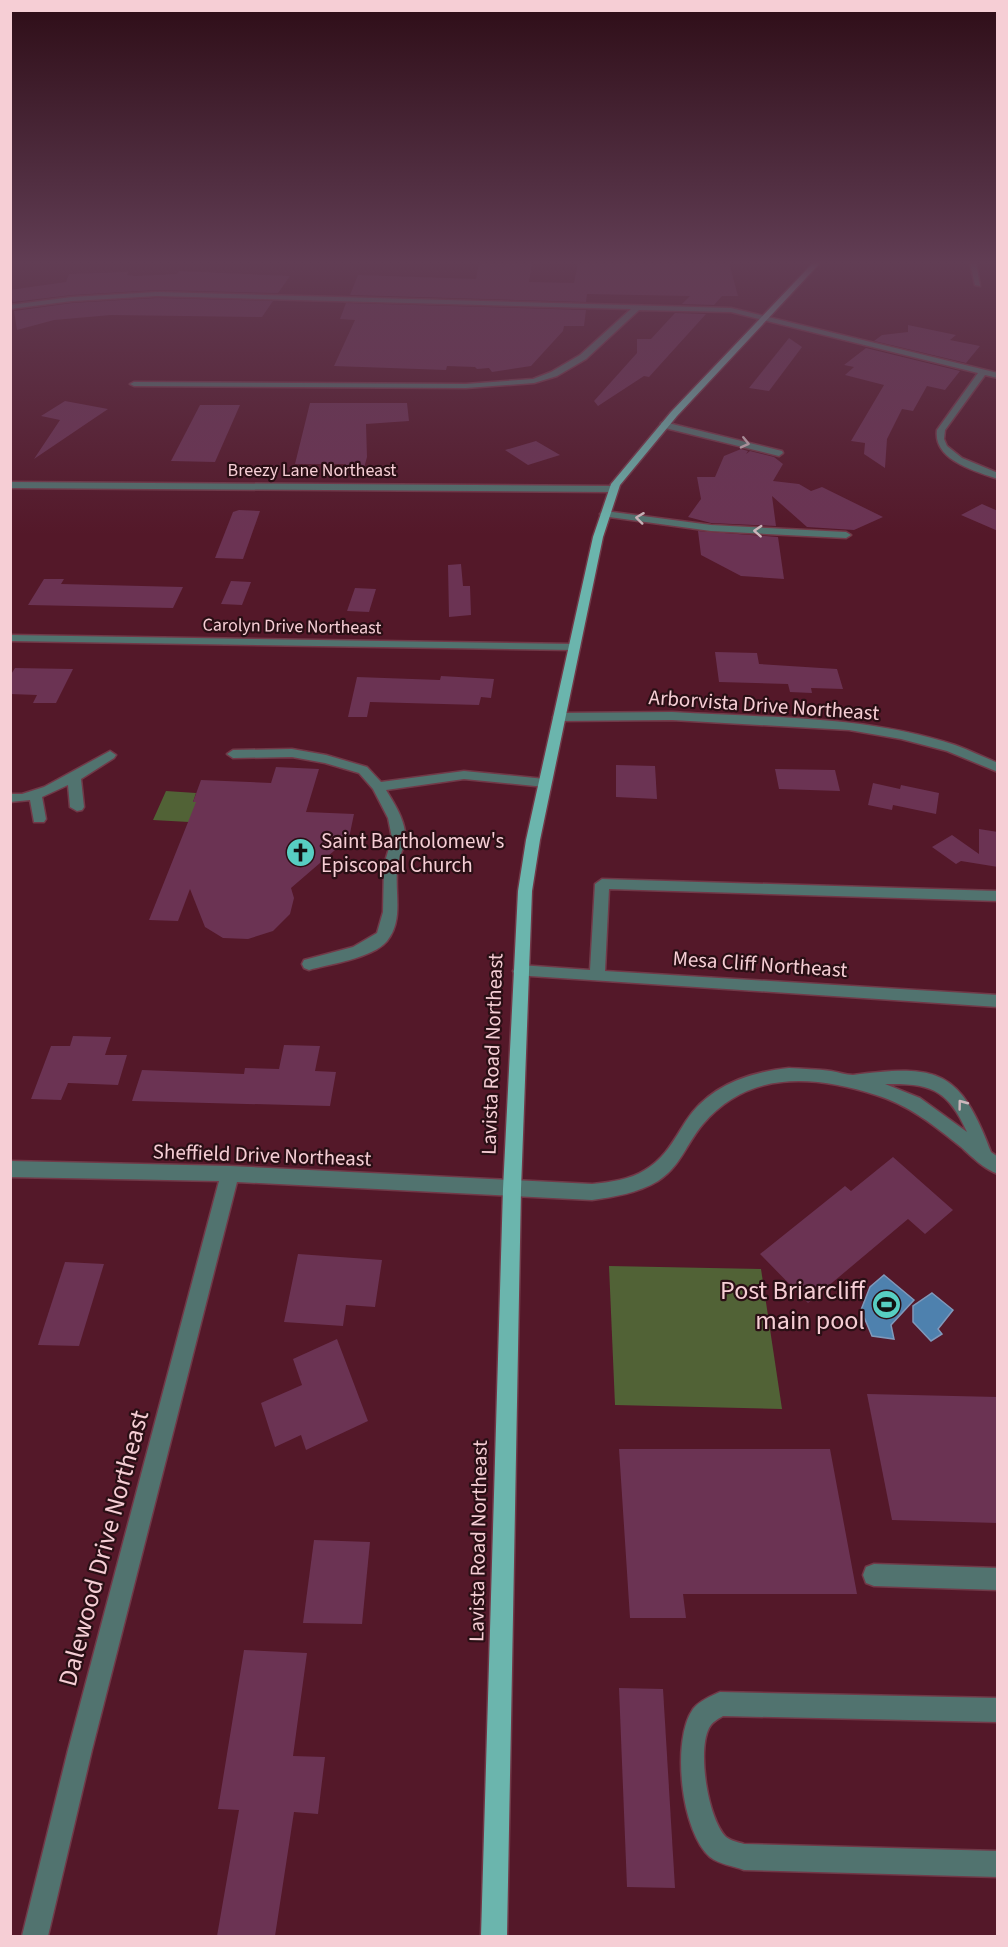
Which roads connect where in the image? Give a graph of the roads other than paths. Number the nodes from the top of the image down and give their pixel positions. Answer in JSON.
{"nodes":[{"id":1,"x":587,"y":354,"type":"edge"},
{"id":2,"x":731,"y":354,"type":"edge"},
{"id":3,"x":911,"y":354,"type":"edge"},
{"id":4,"x":983,"y":372,"type":"junction"},
{"id":5,"x":998,"y":376,"type":"edge"},
{"id":6,"x":134,"y":384,"type":"dead end"},
{"id":7,"x":664,"y":424,"type":"junction"},
{"id":8,"x":779,"y":453,"type":"dead end"},
{"id":9,"x":998,"y":476,"type":"edge"},
{"id":10,"x":10,"y":485,"type":"edge"},
{"id":11,"x":613,"y":489,"type":"junction"},
{"id":12,"x":605,"y":514,"type":"junction"},
{"id":13,"x":816,"y":535,"type":"junction"},
{"id":14,"x":846,"y":535,"type":"dead end"},
{"id":15,"x":816,"y":547,"type":"dead end"},
{"id":16,"x":12,"y":641,"type":"edge"},
{"id":17,"x":574,"y":647,"type":"junction"},
{"id":18,"x":559,"y":717,"type":"junction"},
{"id":19,"x":232,"y":754,"type":"dead end"},
{"id":20,"x":110,"y":755,"type":"dead end"},
{"id":21,"x":998,"y":768,"type":"edge"},
{"id":22,"x":74,"y":777,"type":"junction"},
{"id":23,"x":545,"y":783,"type":"junction"},
{"id":24,"x":378,"y":788,"type":"junction"},
{"id":25,"x":36,"y":794,"type":"junction"},
{"id":26,"x":14,"y":801,"type":"edge"},
{"id":27,"x":77,"y":807,"type":"dead end"},
{"id":28,"x":39,"y":819,"type":"dead end"},
{"id":29,"x":998,"y":896,"type":"edge"},
{"id":30,"x":309,"y":964,"type":"dead end"},
{"id":31,"x":520,"y":971,"type":"junction"},
{"id":32,"x":597,"y":974,"type":"junction"},
{"id":33,"x":998,"y":1001,"type":"edge"},
{"id":34,"x":852,"y":1080,"type":"junction"},
{"id":35,"x":991,"y":1162,"type":"edge"},
{"id":36,"x":10,"y":1169,"type":"edge"},
{"id":37,"x":230,"y":1174,"type":"junction"},
{"id":38,"x":512,"y":1189,"type":"junction"},
{"id":39,"x":874,"y":1575,"type":"dead end"},
{"id":40,"x":998,"y":1579,"type":"edge"},
{"id":41,"x":998,"y":1710,"type":"edge"},
{"id":42,"x":998,"y":1864,"type":"edge"},
{"id":43,"x":35,"y":1936,"type":"edge"},
{"id":44,"x":494,"y":1936,"type":"edge"}],
"edges":[{"from":1,"to":6,"type":"street"},
{"from":2,"to":7,"type":"main road","name":"Lavista Road Northeast"},
{"from":3,"to":4,"type":"street"},
{"from":4,"to":5,"type":"street"},
{"from":4,"to":9,"type":"street"},
{"from":7,"to":8,"type":"street","one_way":true},
{"from":7,"to":11,"type":"main road","name":"Lavista Road Northeast"},
{"from":10,"to":11,"type":"street","name":"Breezy Lane Northeast"},
{"from":11,"to":12,"type":"main road","name":"Lavista Road Northeast"},
{"from":13,"to":12,"type":"street","one_way":true},
{"from":12,"to":17,"type":"main road","name":"Lavista Road Northeast"},
{"from":13,"to":14,"type":"street"},
{"from":13,"to":15,"type":"street"},
{"from":16,"to":17,"type":"street","name":"Carolyn Drive Northeast"},
{"from":17,"to":18,"type":"main road","name":"Lavista Road Northeast"},
{"from":18,"to":21,"type":"street","name":"Arborvista Drive Northeast"},
{"from":18,"to":23,"type":"main road","name":"Lavista Road Northeast"},
{"from":19,"to":24,"type":"street"},
{"from":20,"to":22,"type":"street"},
{"from":22,"to":25,"type":"street"},
{"from":22,"to":27,"type":"street"},
{"from":23,"to":24,"type":"street"},
{"from":23,"to":31,"type":"main road","name":"Lavista Road Northeast"},
{"from":24,"to":30,"type":"street"},
{"from":25,"to":26,"type":"street"},
{"from":25,"to":28,"type":"street"},
{"from":29,"to":32,"type":"street"},
{"from":31,"to":32,"type":"street","name":"Mesa Cliff Northeast"},
{"from":31,"to":38,"type":"main road","name":"Lavista Road Northeast"},
{"from":32,"to":33,"type":"street","name":"Mesa Cliff Northeast"},
{"from":34,"to":35,"type":"street"},
{"from":35,"to":34,"type":"street","one_way":true},
{"from":34,"to":38,"type":"street","name":"Sheffield Drive Northeast"},
{"from":36,"to":37,"type":"street","name":"Sheffield Drive Northeast"},
{"from":37,"to":38,"type":"street","name":"Sheffield Drive Northeast"},
{"from":37,"to":43,"type":"street","name":"Dalewood Drive Northeast"},
{"from":38,"to":44,"type":"main road","name":"Lavista Road Northeast"},
{"from":39,"to":40,"type":"street"},
{"from":41,"to":42,"type":"street"}]}
